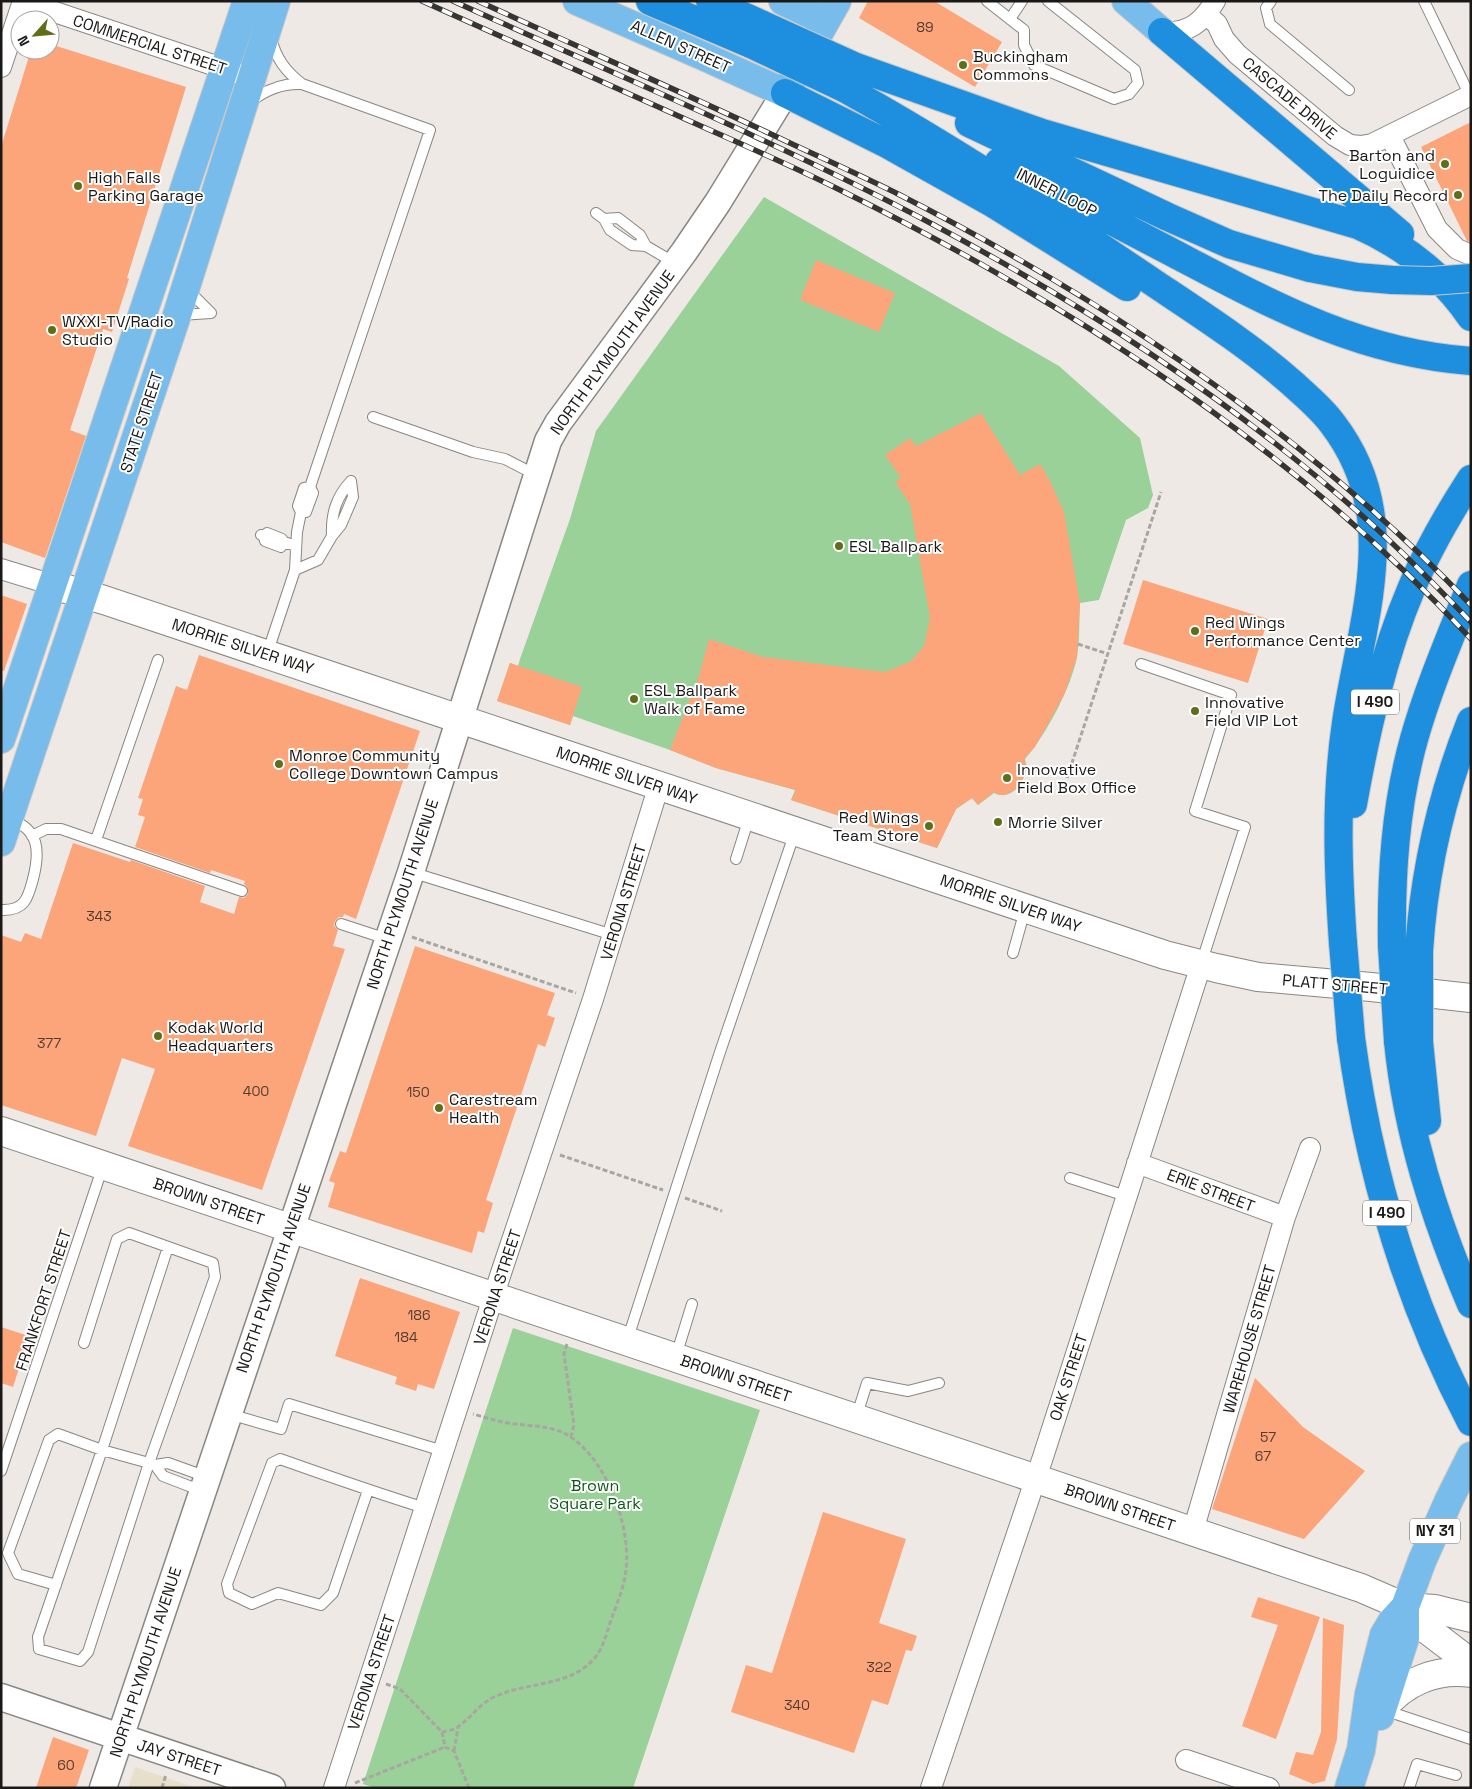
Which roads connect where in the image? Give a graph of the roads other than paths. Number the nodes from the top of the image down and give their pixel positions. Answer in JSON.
{"nodes":[{"id":1,"x":23,"y":1,"type":"edge"},
{"id":2,"x":246,"y":1,"type":"edge"},
{"id":3,"x":577,"y":1,"type":"edge"},
{"id":4,"x":650,"y":1,"type":"edge"},
{"id":5,"x":710,"y":1,"type":"edge"},
{"id":6,"x":783,"y":1,"type":"edge"},
{"id":7,"x":987,"y":1,"type":"edge"},
{"id":8,"x":1022,"y":1,"type":"edge"},
{"id":9,"x":1048,"y":1,"type":"edge"},
{"id":10,"x":1126,"y":1,"type":"edge"},
{"id":11,"x":1270,"y":1,"type":"edge"},
{"id":12,"x":1424,"y":1,"type":"edge"},
{"id":13,"x":1211,"y":8,"type":"edge"},
{"id":14,"x":273,"y":11,"type":"edge"},
{"id":15,"x":831,"y":11,"type":"edge"},
{"id":16,"x":1010,"y":19,"type":"junction"},
{"id":17,"x":1162,"y":32,"type":"junction"},
{"id":18,"x":757,"y":34,"type":"junction"},
{"id":19,"x":1,"y":67,"type":"edge"},
{"id":20,"x":223,"y":68,"type":"junction"},
{"id":21,"x":850,"y":77,"type":"junction"},
{"id":22,"x":251,"y":78,"type":"junction"},
{"id":23,"x":302,"y":84,"type":"junction"},
{"id":24,"x":1349,"y":90,"type":"dead end"},
{"id":25,"x":785,"y":93,"type":"junction"},
{"id":26,"x":1470,"y":96,"type":"edge"},
{"id":27,"x":240,"y":114,"type":"junction"},
{"id":28,"x":1390,"y":136,"type":"junction"},
{"id":29,"x":600,"y":216,"type":"dead end"},
{"id":30,"x":1471,"y":255,"type":"edge"},
{"id":31,"x":675,"y":263,"type":"junction"},
{"id":32,"x":1471,"y":278,"type":"edge"},
{"id":33,"x":1471,"y":317,"type":"edge"},
{"id":34,"x":1471,"y":361,"type":"edge"},
{"id":35,"x":373,"y":417,"type":"dead end"},
{"id":36,"x":1333,"y":424,"type":"junction"},
{"id":37,"x":537,"y":475,"type":"junction"},
{"id":38,"x":1471,"y":479,"type":"edge"},
{"id":39,"x":263,"y":536,"type":"dead end"},
{"id":40,"x":332,"y":536,"type":"dead end"},
{"id":41,"x":296,"y":546,"type":"junction"},
{"id":42,"x":1,"y":569,"type":"edge"},
{"id":43,"x":295,"y":570,"type":"junction"},
{"id":44,"x":53,"y":585,"type":"junction"},
{"id":45,"x":1471,"y":585,"type":"edge"},
{"id":46,"x":85,"y":594,"type":"junction"},
{"id":47,"x":267,"y":654,"type":"junction"},
{"id":48,"x":158,"y":660,"type":"dead end"},
{"id":49,"x":1141,"y":664,"type":"dead end"},
{"id":50,"x":459,"y":718,"type":"junction"},
{"id":51,"x":1471,"y":721,"type":"edge"},
{"id":52,"x":1,"y":738,"type":"edge"},
{"id":53,"x":658,"y":785,"type":"junction"},
{"id":54,"x":750,"y":816,"type":"junction"},
{"id":55,"x":5,"y":831,"type":"edge"},
{"id":56,"x":796,"y":831,"type":"junction"},
{"id":57,"x":32,"y":836,"type":"junction"},
{"id":58,"x":96,"y":840,"type":"junction"},
{"id":59,"x":736,"y":860,"type":"dead end"},
{"id":60,"x":411,"y":872,"type":"junction"},
{"id":61,"x":242,"y":891,"type":"dead end"},
{"id":62,"x":1026,"y":908,"type":"junction"},
{"id":63,"x":1,"y":910,"type":"edge"},
{"id":64,"x":340,"y":924,"type":"dead end"},
{"id":65,"x":390,"y":935,"type":"junction"},
{"id":66,"x":613,"y":935,"type":"junction"},
{"id":67,"x":1343,"y":944,"type":"junction"},
{"id":68,"x":1013,"y":952,"type":"dead end"},
{"id":69,"x":1201,"y":964,"type":"junction"},
{"id":70,"x":1471,"y":998,"type":"edge"},
{"id":71,"x":1408,"y":1042,"type":"junction"},
{"id":72,"x":1,"y":1131,"type":"edge"},
{"id":73,"x":1310,"y":1148,"type":"dead end"},
{"id":74,"x":1137,"y":1163,"type":"junction"},
{"id":75,"x":103,"y":1165,"type":"junction"},
{"id":76,"x":1070,"y":1178,"type":"dead end"},
{"id":77,"x":1126,"y":1196,"type":"junction"},
{"id":78,"x":1285,"y":1217,"type":"junction"},
{"id":79,"x":290,"y":1228,"type":"junction"},
{"id":80,"x":168,"y":1247,"type":"junction"},
{"id":81,"x":494,"y":1297,"type":"junction"},
{"id":82,"x":1471,"y":1297,"type":"edge"},
{"id":83,"x":692,"y":1304,"type":"dead end"},
{"id":84,"x":1471,"y":1304,"type":"edge"},
{"id":85,"x":627,"y":1342,"type":"junction"},
{"id":86,"x":84,"y":1343,"type":"dead end"},
{"id":87,"x":675,"y":1358,"type":"junction"},
{"id":88,"x":939,"y":1382,"type":"dead end"},
{"id":89,"x":228,"y":1413,"type":"junction"},
{"id":90,"x":856,"y":1418,"type":"junction"},
{"id":91,"x":1471,"y":1422,"type":"edge"},
{"id":92,"x":102,"y":1450,"type":"junction"},
{"id":93,"x":443,"y":1450,"type":"junction"},
{"id":94,"x":1471,"y":1456,"type":"edge"},
{"id":95,"x":152,"y":1464,"type":"junction"},
{"id":96,"x":1,"y":1472,"type":"edge"},
{"id":97,"x":1036,"y":1479,"type":"junction"},
{"id":98,"x":204,"y":1484,"type":"junction"},
{"id":99,"x":368,"y":1490,"type":"junction"},
{"id":100,"x":425,"y":1508,"type":"junction"},
{"id":101,"x":1193,"y":1531,"type":"junction"},
{"id":102,"x":56,"y":1585,"type":"junction"},
{"id":103,"x":1405,"y":1607,"type":"junction"},
{"id":104,"x":1471,"y":1618,"type":"edge"},
{"id":105,"x":1471,"y":1663,"type":"edge"},
{"id":106,"x":1471,"y":1673,"type":"edge"},
{"id":107,"x":1,"y":1697,"type":"edge"},
{"id":108,"x":1382,"y":1709,"type":"junction"},
{"id":109,"x":120,"y":1737,"type":"junction"},
{"id":110,"x":1471,"y":1739,"type":"edge"},
{"id":111,"x":1361,"y":1750,"type":"junction"},
{"id":112,"x":1186,"y":1760,"type":"dead end"},
{"id":113,"x":1456,"y":1775,"type":"dead end"},
{"id":114,"x":1227,"y":1781,"type":"edge"},
{"id":115,"x":103,"y":1788,"type":"edge"},
{"id":116,"x":272,"y":1788,"type":"edge"},
{"id":117,"x":334,"y":1788,"type":"edge"},
{"id":118,"x":931,"y":1788,"type":"edge"},
{"id":119,"x":1270,"y":1788,"type":"edge"},
{"id":120,"x":1349,"y":1788,"type":"edge"},
{"id":121,"x":1409,"y":1788,"type":"edge"}],
"edges":[{"from":1,"to":19,"type":"street"},
{"from":1,"to":20,"type":"street","name":"COMMERCIAL STREET"},
{"from":2,"to":20,"type":"main road","name":"STATE STREET"},
{"from":3,"to":25,"type":"main road","name":"ALLEN STREET"},
{"from":4,"to":18,"type":"highway","name":"INNER LOOP"},
{"from":5,"to":18,"type":"highway","name":"INNER LOOP"},
{"from":6,"to":15,"type":"main road"},
{"from":7,"to":16,"type":"lane"},
{"from":8,"to":16,"type":"lane"},
{"from":9,"to":16,"type":"lane"},
{"from":10,"to":17,"type":"main road"},
{"from":11,"to":24,"type":"lane"},
{"from":12,"to":26,"type":"lane"},
{"from":13,"to":17,"type":"street"},
{"from":13,"to":28,"type":"street","name":"CASCADE DRIVE"},
{"from":14,"to":22,"type":"main road","name":"STATE STREET"},
{"from":14,"to":23,"type":"lane"},
{"from":15,"to":25,"type":"main road","name":"NORTH PLYMOUTH AVENUE"},
{"from":17,"to":33,"type":"highway"},
{"from":18,"to":21,"type":"highway","name":"INNER LOOP","bridge":true},
{"from":20,"to":22,"type":"street","name":"COMMERCIAL STREET"},
{"from":20,"to":44,"type":"main road","name":"STATE STREET"},
{"from":21,"to":32,"type":"highway","name":"INNER LOOP","bridge":true},
{"from":21,"to":33,"type":"highway"},
{"from":21,"to":34,"type":"highway","name":"INNER LOOP"},
{"from":21,"to":36,"type":"highway"},
{"from":22,"to":27,"type":"main road","name":"STATE STREET"},
{"from":23,"to":27,"type":"lane"},
{"from":23,"to":41,"type":"lane"},
{"from":25,"to":31,"type":"street","name":"NORTH PLYMOUTH AVENUE"},
{"from":25,"to":36,"type":"highway"},
{"from":26,"to":28,"type":"street","name":"CASCADE DRIVE"},
{"from":27,"to":46,"type":"main road","name":"STATE STREET"},
{"from":28,"to":30,"type":"street"},
{"from":29,"to":31,"type":"lane"},
{"from":31,"to":37,"type":"street","name":"NORTH PLYMOUTH AVENUE"},
{"from":35,"to":37,"type":"lane"},
{"from":36,"to":67,"type":"highway"},
{"from":37,"to":50,"type":"street","name":"NORTH PLYMOUTH AVENUE"},
{"from":38,"to":67,"type":"highway","number":"I 490"},
{"from":39,"to":41,"type":"lane"},
{"from":40,"to":43,"type":"lane"},
{"from":41,"to":43,"type":"lane"},
{"from":42,"to":44,"type":"street"},
{"from":43,"to":47,"type":"lane"},
{"from":44,"to":46,"type":"main road","name":"MORRIE SILVER WAY"},
{"from":44,"to":52,"type":"main road","name":"STATE STREET"},
{"from":45,"to":71,"type":"highway","bridge":true},
{"from":46,"to":47,"type":"main road","name":"MORRIE SILVER WAY"},
{"from":46,"to":55,"type":"main road","name":"STATE STREET"},
{"from":47,"to":50,"type":"main road","name":"MORRIE SILVER WAY"},
{"from":48,"to":58,"type":"lane"},
{"from":49,"to":69,"type":"lane"},
{"from":50,"to":53,"type":"main road","name":"MORRIE SILVER WAY"},
{"from":50,"to":60,"type":"street","name":"NORTH PLYMOUTH AVENUE"},
{"from":51,"to":71,"type":"highway","bridge":true},
{"from":53,"to":54,"type":"main road","name":"MORRIE SILVER WAY"},
{"from":53,"to":66,"type":"street","name":"VERONA STREET"},
{"from":54,"to":56,"type":"main road","name":"MORRIE SILVER WAY"},
{"from":54,"to":59,"type":"lane"},
{"from":55,"to":57,"type":"lane"},
{"from":56,"to":62,"type":"main road","name":"MORRIE SILVER WAY"},
{"from":56,"to":85,"type":"lane"},
{"from":57,"to":58,"type":"lane"},
{"from":57,"to":63,"type":"lane"},
{"from":58,"to":61,"type":"lane"},
{"from":60,"to":65,"type":"street","name":"NORTH PLYMOUTH AVENUE"},
{"from":60,"to":66,"type":"lane"},
{"from":62,"to":68,"type":"lane"},
{"from":62,"to":69,"type":"main road","name":"MORRIE SILVER WAY"},
{"from":64,"to":65,"type":"lane"},
{"from":65,"to":79,"type":"street","name":"NORTH PLYMOUTH AVENUE"},
{"from":66,"to":81,"type":"street","name":"VERONA STREET"},
{"from":67,"to":91,"type":"highway","number":"I 490","bridge":true},
{"from":69,"to":70,"type":"main road","name":"PLATT STREET"},
{"from":69,"to":74,"type":"street","name":"OAK STREET"},
{"from":71,"to":82,"type":"highway"},
{"from":71,"to":84,"type":"highway"},
{"from":72,"to":75,"type":"main road","name":"BROWN STREET"},
{"from":73,"to":78,"type":"street","name":"WAREHOUSE STREET"},
{"from":74,"to":77,"type":"street","name":"OAK STREET"},
{"from":74,"to":78,"type":"street","name":"ERIE STREET"},
{"from":75,"to":79,"type":"main road","name":"BROWN STREET"},
{"from":75,"to":96,"type":"lane","name":"FRANKFORT STREET"},
{"from":76,"to":77,"type":"lane"},
{"from":77,"to":97,"type":"street","name":"OAK STREET"},
{"from":78,"to":101,"type":"street","name":"WAREHOUSE STREET"},
{"from":79,"to":81,"type":"main road","name":"BROWN STREET"},
{"from":79,"to":89,"type":"street","name":"NORTH PLYMOUTH AVENUE"},
{"from":80,"to":86,"type":"lane"},
{"from":80,"to":92,"type":"lane"},
{"from":80,"to":95,"type":"lane"},
{"from":81,"to":85,"type":"main road","name":"BROWN STREET"},
{"from":81,"to":93,"type":"street","name":"VERONA STREET"},
{"from":83,"to":87,"type":"lane"},
{"from":85,"to":87,"type":"main road","name":"BROWN STREET"},
{"from":87,"to":90,"type":"main road","name":"BROWN STREET"},
{"from":88,"to":90,"type":"lane"},
{"from":89,"to":93,"type":"lane"},
{"from":89,"to":98,"type":"street","name":"NORTH PLYMOUTH AVENUE"},
{"from":90,"to":97,"type":"main road","name":"BROWN STREET"},
{"from":92,"to":95,"type":"lane"},
{"from":92,"to":102,"type":"lane"},
{"from":92,"to":102,"type":"lane"},
{"from":93,"to":100,"type":"street","name":"VERONA STREET"},
{"from":94,"to":103,"type":"main road","number":"NY 31"},
{"from":95,"to":98,"type":"lane"},
{"from":95,"to":98,"type":"lane"},
{"from":95,"to":102,"type":"lane"},
{"from":97,"to":101,"type":"main road","name":"BROWN STREET"},
{"from":97,"to":118,"type":"street","name":"OAK STREET"},
{"from":98,"to":109,"type":"street","name":"NORTH PLYMOUTH AVENUE"},
{"from":99,"to":99,"type":"lane"},
{"from":99,"to":100,"type":"lane"},
{"from":100,"to":117,"type":"street","name":"VERONA STREET"},
{"from":101,"to":103,"type":"main road","name":"BROWN STREET"},
{"from":103,"to":104,"type":"main road","name":"BROWN STREET"},
{"from":103,"to":105,"type":"main road"},
{"from":103,"to":108,"type":"main road","number":"NY 31"},
{"from":103,"to":111,"type":"main road","number":"NY 31"},
{"from":106,"to":108,"type":"main road"},
{"from":107,"to":109,"type":"street","name":"JAY STREET"},
{"from":108,"to":110,"type":"lane"},
{"from":108,"to":111,"type":"main road","number":"NY 31"},
{"from":109,"to":115,"type":"street","name":"NORTH PLYMOUTH AVENUE"},
{"from":109,"to":116,"type":"street","name":"JAY STREET"},
{"from":111,"to":120,"type":"main road","number":"NY 31"},
{"from":112,"to":114,"type":"street"},
{"from":113,"to":121,"type":"lane"},
{"from":114,"to":119,"type":"street"}]}
